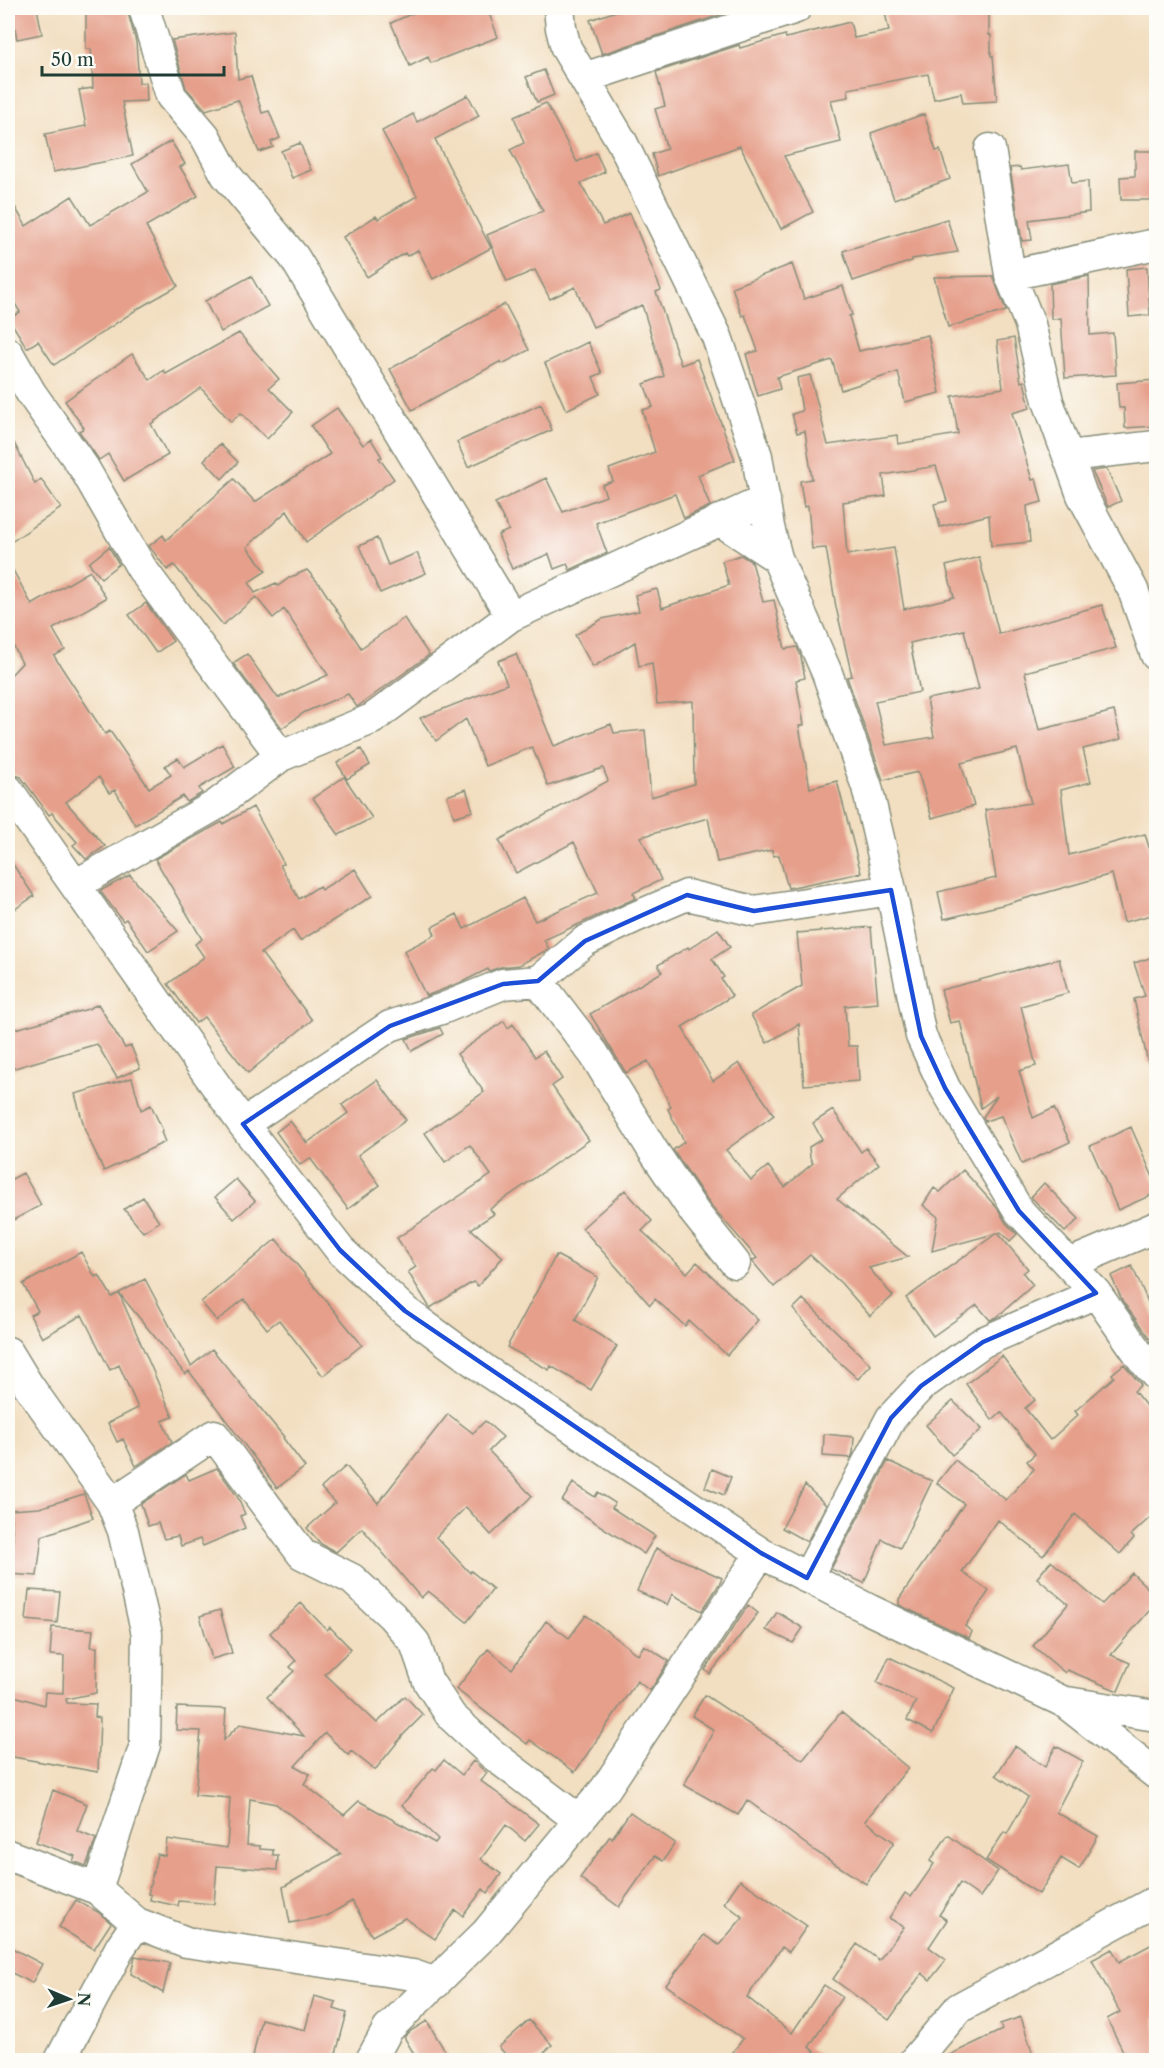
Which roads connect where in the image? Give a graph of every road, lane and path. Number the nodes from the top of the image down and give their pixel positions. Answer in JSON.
{"nodes":[{"id":1,"x":144,"y":8,"type":"edge"},
{"id":2,"x":559,"y":8,"type":"edge"},
{"id":3,"x":796,"y":8,"type":"edge"},
{"id":4,"x":584,"y":78,"type":"junction"},
{"id":5,"x":990,"y":149,"type":"dead end"},
{"id":6,"x":1156,"y":244,"type":"edge"},
{"id":7,"x":1010,"y":275,"type":"junction"},
{"id":8,"x":8,"y":353,"type":"edge"},
{"id":9,"x":1156,"y":446,"type":"edge"},
{"id":10,"x":1068,"y":456,"type":"junction"},
{"id":11,"x":765,"y":500,"type":"junction"},
{"id":12,"x":718,"y":520,"type":"junction"},
{"id":13,"x":777,"y":558,"type":"junction"},
{"id":14,"x":511,"y":616,"type":"junction"},
{"id":15,"x":1156,"y":655,"type":"edge"},
{"id":16,"x":281,"y":756,"type":"junction"},
{"id":17,"x":8,"y":790,"type":"edge"},
{"id":18,"x":75,"y":885,"type":"junction"},
{"id":19,"x":891,"y":890,"type":"junction"},
{"id":20,"x":538,"y":981,"type":"junction"},
{"id":21,"x":243,"y":1124,"type":"junction"},
{"id":22,"x":1156,"y":1227,"type":"edge"},
{"id":23,"x":735,"y":1263,"type":"dead end"},
{"id":24,"x":1070,"y":1264,"type":"junction"},
{"id":25,"x":1096,"y":1293,"type":"junction"},
{"id":26,"x":8,"y":1352,"type":"edge"},
{"id":27,"x":1156,"y":1375,"type":"edge"},
{"id":28,"x":112,"y":1503,"type":"junction"},
{"id":29,"x":761,"y":1553,"type":"junction"},
{"id":30,"x":807,"y":1578,"type":"junction"},
{"id":31,"x":1064,"y":1702,"type":"junction"},
{"id":32,"x":1156,"y":1716,"type":"edge"},
{"id":33,"x":1156,"y":1774,"type":"edge"},
{"id":34,"x":579,"y":1820,"type":"junction"},
{"id":35,"x":8,"y":1855,"type":"edge"},
{"id":36,"x":97,"y":1889,"type":"junction"},
{"id":37,"x":1156,"y":1901,"type":"edge"},
{"id":38,"x":137,"y":1923,"type":"junction"},
{"id":39,"x":436,"y":1983,"type":"junction"},
{"id":40,"x":60,"y":2061,"type":"edge"},
{"id":41,"x":372,"y":2061,"type":"edge"},
{"id":42,"x":915,"y":2061,"type":"edge"}],
"edges":[{"from":1,"to":14,"type":"street"},
{"from":2,"to":4,"type":"street"},
{"from":3,"to":4,"type":"street"},
{"from":4,"to":11,"type":"street"},
{"from":5,"to":7,"type":"street"},
{"from":6,"to":7,"type":"street"},
{"from":7,"to":10,"type":"street"},
{"from":8,"to":16,"type":"street"},
{"from":9,"to":10,"type":"street"},
{"from":10,"to":15,"type":"street"},
{"from":11,"to":12,"type":"street"},
{"from":11,"to":13,"type":"street"},
{"from":12,"to":13,"type":"street"},
{"from":12,"to":14,"type":"street"},
{"from":13,"to":19,"type":"street"},
{"from":14,"to":16,"type":"street"},
{"from":16,"to":18,"type":"street"},
{"from":17,"to":18,"type":"street"},
{"from":18,"to":21,"type":"street"},
{"from":19,"to":20,"type":"street"},
{"from":19,"to":24,"type":"street"},
{"from":20,"to":21,"type":"street"},
{"from":20,"to":23,"type":"street"},
{"from":21,"to":29,"type":"street"},
{"from":22,"to":24,"type":"street"},
{"from":24,"to":25,"type":"street"},
{"from":25,"to":27,"type":"street"},
{"from":25,"to":30,"type":"street"},
{"from":26,"to":28,"type":"street"},
{"from":28,"to":34,"type":"street"},
{"from":28,"to":36,"type":"street"},
{"from":29,"to":30,"type":"street"},
{"from":29,"to":34,"type":"street"},
{"from":30,"to":31,"type":"street"},
{"from":31,"to":32,"type":"street"},
{"from":31,"to":33,"type":"street"},
{"from":34,"to":39,"type":"street"},
{"from":35,"to":36,"type":"street"},
{"from":36,"to":38,"type":"street"},
{"from":37,"to":42,"type":"street"},
{"from":38,"to":39,"type":"street"},
{"from":38,"to":40,"type":"street"},
{"from":39,"to":41,"type":"street"}]}
